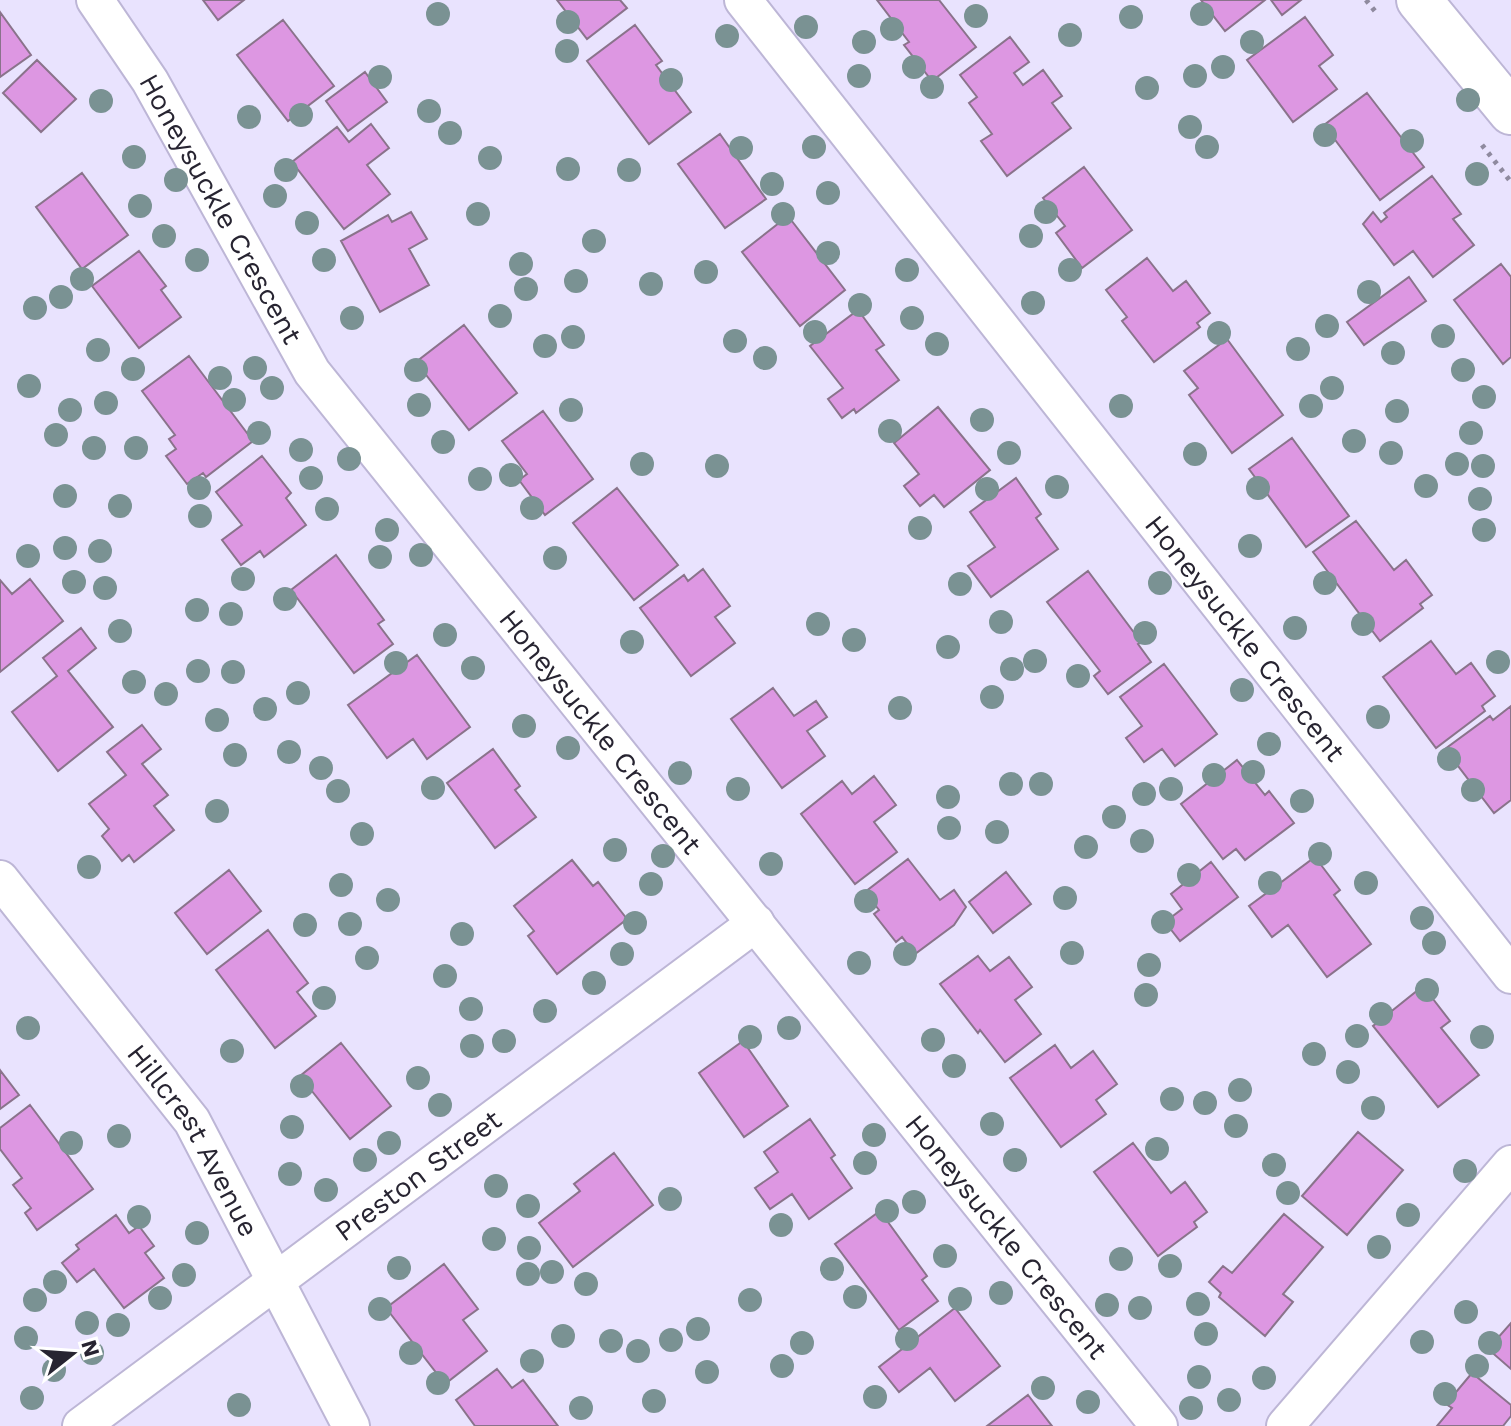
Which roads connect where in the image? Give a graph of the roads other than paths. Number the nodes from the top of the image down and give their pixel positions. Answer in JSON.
{"nodes":[{"id":1,"x":95,"y":0,"type":"edge"},
{"id":2,"x":743,"y":0,"type":"edge"},
{"id":3,"x":1419,"y":0,"type":"edge"},
{"id":4,"x":1511,"y":112,"type":"edge"},
{"id":5,"x":0,"y":879,"type":"edge"},
{"id":6,"x":756,"y":923,"type":"junction"},
{"id":7,"x":1511,"y":975,"type":"edge"},
{"id":8,"x":1511,"y":1164,"type":"edge"},
{"id":9,"x":275,"y":1280,"type":"junction"},
{"id":10,"x":81,"y":1426,"type":"edge"},
{"id":11,"x":351,"y":1426,"type":"edge"},
{"id":12,"x":1159,"y":1426,"type":"edge"},
{"id":13,"x":1285,"y":1426,"type":"edge"}],
"edges":[{"from":1,"to":6,"type":"street","name":"Honeysuckle Crescent"},
{"from":2,"to":7,"type":"street","name":"Honeysuckle Crescent"},
{"from":3,"to":4,"type":"street"},
{"from":5,"to":9,"type":"street","name":"Hillcrest Avenue"},
{"from":6,"to":9,"type":"street","name":"Preston Street"},
{"from":6,"to":12,"type":"street","name":"Honeysuckle Crescent"},
{"from":8,"to":13,"type":"street"},
{"from":9,"to":10,"type":"street","name":"Preston Street"},
{"from":9,"to":11,"type":"street","name":"Hillcrest Avenue"}]}
